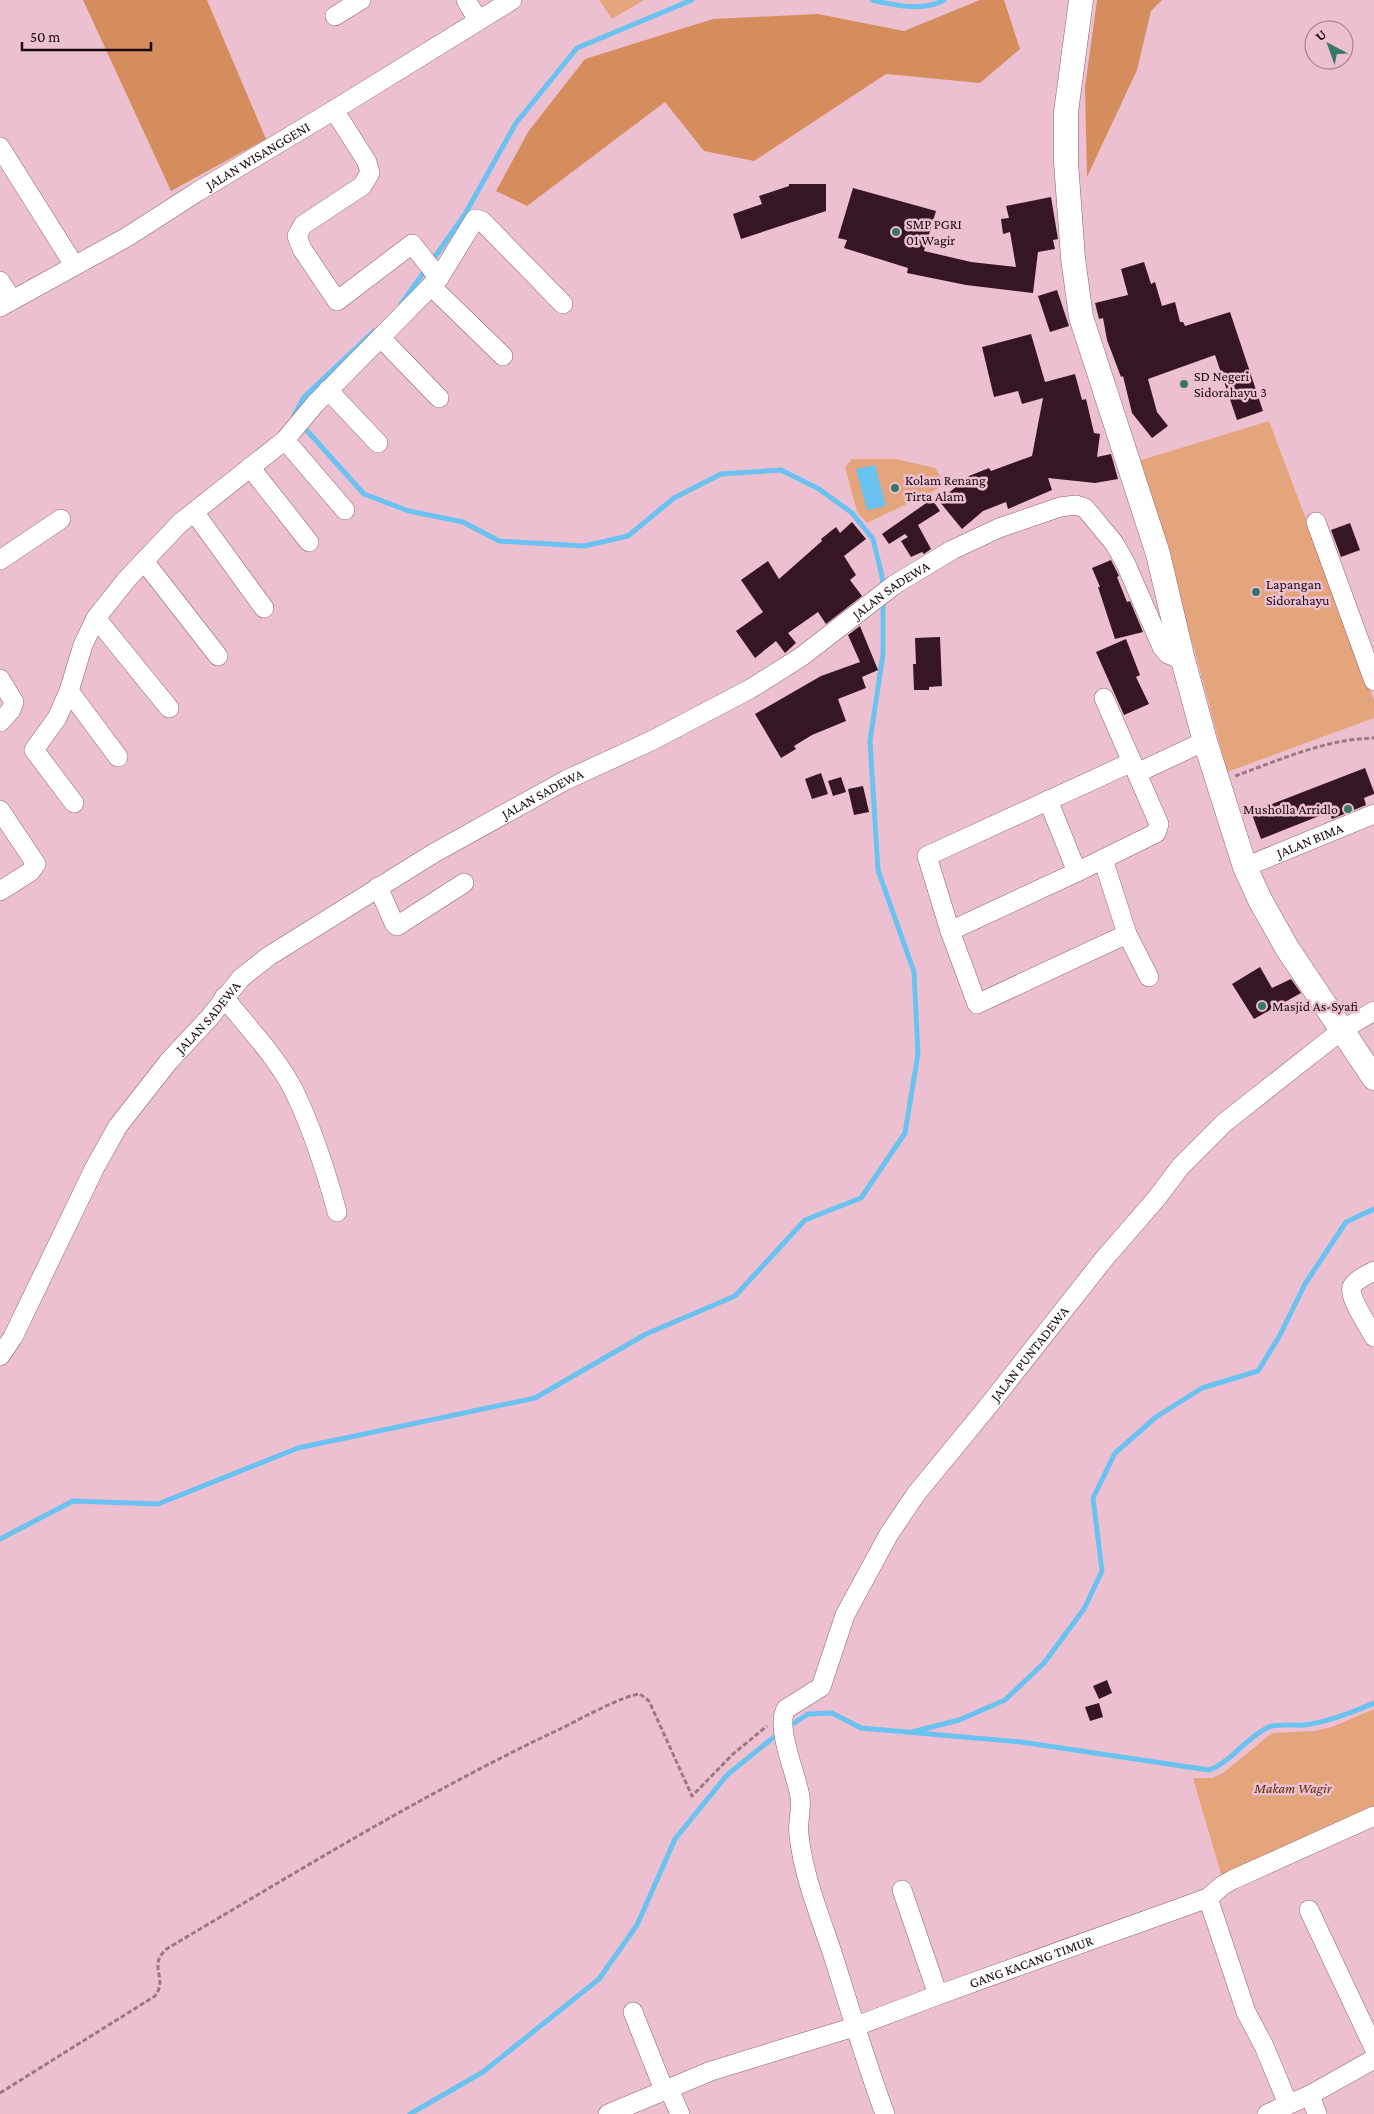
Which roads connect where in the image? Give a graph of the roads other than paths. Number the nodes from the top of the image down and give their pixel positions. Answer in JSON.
{"nodes":[{"id":1,"x":361,"y":0,"type":"edge"},
{"id":2,"x":466,"y":0,"type":"edge"},
{"id":3,"x":512,"y":0,"type":"edge"},
{"id":4,"x":1081,"y":0,"type":"edge"},
{"id":5,"x":335,"y":16,"type":"dead end"},
{"id":6,"x":478,"y":20,"type":"junction"},
{"id":7,"x":334,"y":110,"type":"junction"},
{"id":8,"x":0,"y":147,"type":"edge"},
{"id":9,"x":74,"y":265,"type":"junction"},
{"id":10,"x":435,"y":278,"type":"junction"},
{"id":11,"x":0,"y":281,"type":"edge"},
{"id":12,"x":6,"y":304,"type":"edge"},
{"id":13,"x":563,"y":304,"type":"dead end"},
{"id":14,"x":381,"y":338,"type":"junction"},
{"id":15,"x":503,"y":356,"type":"dead end"},
{"id":16,"x":328,"y":390,"type":"junction"},
{"id":17,"x":439,"y":398,"type":"dead end"},
{"id":18,"x":289,"y":436,"type":"junction"},
{"id":19,"x":378,"y":443,"type":"dead end"},
{"id":20,"x":250,"y":467,"type":"junction"},
{"id":21,"x":345,"y":510,"type":"dead end"},
{"id":22,"x":194,"y":512,"type":"junction"},
{"id":23,"x":61,"y":519,"type":"dead end"},
{"id":24,"x":1316,"y":522,"type":"dead end"},
{"id":25,"x":310,"y":542,"type":"dead end"},
{"id":26,"x":0,"y":560,"type":"edge"},
{"id":27,"x":144,"y":561,"type":"junction"},
{"id":28,"x":264,"y":608,"type":"dead end"},
{"id":29,"x":96,"y":618,"type":"junction"},
{"id":30,"x":218,"y":656,"type":"dead end"},
{"id":31,"x":1183,"y":660,"type":"junction"},
{"id":32,"x":0,"y":679,"type":"edge"},
{"id":33,"x":1374,"y":681,"type":"edge"},
{"id":34,"x":69,"y":691,"type":"junction"},
{"id":35,"x":1104,"y":698,"type":"dead end"},
{"id":36,"x":169,"y":708,"type":"dead end"},
{"id":37,"x":0,"y":722,"type":"edge"},
{"id":38,"x":1205,"y":741,"type":"junction"},
{"id":39,"x":118,"y":757,"type":"dead end"},
{"id":40,"x":1135,"y":768,"type":"junction"},
{"id":41,"x":1048,"y":800,"type":"junction"},
{"id":42,"x":74,"y":803,"type":"dead end"},
{"id":43,"x":0,"y":810,"type":"edge"},
{"id":44,"x":1374,"y":814,"type":"edge"},
{"id":45,"x":1103,"y":860,"type":"junction"},
{"id":46,"x":1245,"y":868,"type":"junction"},
{"id":47,"x":1077,"y":872,"type":"junction"},
{"id":48,"x":464,"y":883,"type":"dead end"},
{"id":49,"x":378,"y":888,"type":"junction"},
{"id":50,"x":0,"y":891,"type":"edge"},
{"id":51,"x":950,"y":931,"type":"junction"},
{"id":52,"x":1127,"y":934,"type":"junction"},
{"id":53,"x":1149,"y":977,"type":"dead end"},
{"id":54,"x":224,"y":997,"type":"junction"},
{"id":55,"x":1374,"y":1011,"type":"edge"},
{"id":56,"x":1342,"y":1030,"type":"junction"},
{"id":57,"x":1374,"y":1078,"type":"edge"},
{"id":58,"x":337,"y":1212,"type":"dead end"},
{"id":59,"x":1374,"y":1271,"type":"edge"},
{"id":60,"x":1374,"y":1337,"type":"edge"},
{"id":61,"x":0,"y":1356,"type":"edge"},
{"id":62,"x":1374,"y":1816,"type":"edge"},
{"id":63,"x":902,"y":1890,"type":"dead end"},
{"id":64,"x":1208,"y":1898,"type":"junction"},
{"id":65,"x":1309,"y":1910,"type":"dead end"},
{"id":66,"x":938,"y":1995,"type":"junction"},
{"id":67,"x":633,"y":2012,"type":"dead end"},
{"id":68,"x":854,"y":2027,"type":"junction"},
{"id":69,"x":1374,"y":2048,"type":"edge"},
{"id":70,"x":1374,"y":2059,"type":"edge"},
{"id":71,"x":667,"y":2089,"type":"junction"},
{"id":72,"x":1310,"y":2095,"type":"junction"},
{"id":73,"x":1288,"y":2104,"type":"junction"},
{"id":74,"x":608,"y":2114,"type":"edge"},
{"id":75,"x":680,"y":2114,"type":"edge"},
{"id":76,"x":884,"y":2114,"type":"edge"},
{"id":77,"x":1267,"y":2114,"type":"edge"},
{"id":78,"x":1317,"y":2114,"type":"edge"}],
"edges":[{"from":1,"to":5,"type":"street"},
{"from":2,"to":6,"type":"street"},
{"from":3,"to":6,"type":"street","name":"JALAN WISANGGENI"},
{"from":4,"to":31,"type":"main road"},
{"from":6,"to":7,"type":"street","name":"JALAN WISANGGENI"},
{"from":7,"to":9,"type":"street","name":"JALAN WISANGGENI"},
{"from":7,"to":10,"type":"street"},
{"from":8,"to":9,"type":"street"},
{"from":9,"to":12,"type":"street","name":"JALAN WISANGGENI"},
{"from":10,"to":13,"type":"street"},
{"from":10,"to":14,"type":"street"},
{"from":10,"to":15,"type":"street"},
{"from":11,"to":12,"type":"street"},
{"from":14,"to":16,"type":"street"},
{"from":14,"to":17,"type":"street"},
{"from":16,"to":18,"type":"street"},
{"from":16,"to":19,"type":"street"},
{"from":18,"to":20,"type":"street"},
{"from":18,"to":21,"type":"street"},
{"from":20,"to":22,"type":"street"},
{"from":20,"to":25,"type":"street"},
{"from":22,"to":27,"type":"street"},
{"from":22,"to":28,"type":"street"},
{"from":23,"to":26,"type":"street"},
{"from":24,"to":33,"type":"street"},
{"from":27,"to":29,"type":"street"},
{"from":27,"to":30,"type":"street"},
{"from":29,"to":34,"type":"street"},
{"from":29,"to":36,"type":"street"},
{"from":31,"to":38,"type":"main road"},
{"from":31,"to":49,"type":"street","name":"JALAN SADEWA"},
{"from":32,"to":37,"type":"street"},
{"from":34,"to":39,"type":"street"},
{"from":34,"to":42,"type":"street"},
{"from":35,"to":40,"type":"street"},
{"from":38,"to":40,"type":"street"},
{"from":38,"to":46,"type":"main road"},
{"from":40,"to":41,"type":"street"},
{"from":40,"to":45,"type":"street"},
{"from":41,"to":47,"type":"street"},
{"from":41,"to":51,"type":"street"},
{"from":43,"to":50,"type":"street"},
{"from":44,"to":46,"type":"street","name":"JALAN BIMA"},
{"from":45,"to":47,"type":"street"},
{"from":45,"to":52,"type":"street"},
{"from":46,"to":56,"type":"main road"},
{"from":47,"to":51,"type":"street"},
{"from":48,"to":49,"type":"street"},
{"from":49,"to":54,"type":"street","name":"JALAN SADEWA"},
{"from":51,"to":52,"type":"street"},
{"from":52,"to":53,"type":"street"},
{"from":54,"to":58,"type":"street"},
{"from":54,"to":61,"type":"street","name":"JALAN SADEWA"},
{"from":55,"to":56,"type":"street","name":"JALAN PUNTADEWA"},
{"from":56,"to":57,"type":"main road"},
{"from":56,"to":68,"type":"street","name":"JALAN PUNTADEWA"},
{"from":59,"to":60,"type":"street"},
{"from":62,"to":64,"type":"street","name":"GANG KACANG TIMUR"},
{"from":63,"to":66,"type":"street"},
{"from":64,"to":66,"type":"street","name":"GANG KACANG TIMUR"},
{"from":64,"to":73,"type":"street"},
{"from":65,"to":69,"type":"street"},
{"from":66,"to":68,"type":"street","name":"GANG KACANG TIMUR"},
{"from":67,"to":71,"type":"street"},
{"from":68,"to":71,"type":"street","name":"GANG KACANG TIMUR"},
{"from":68,"to":76,"type":"street"},
{"from":70,"to":72,"type":"street"},
{"from":71,"to":74,"type":"street","name":"GANG KACANG TIMUR"},
{"from":71,"to":75,"type":"street"},
{"from":72,"to":73,"type":"street"},
{"from":72,"to":78,"type":"street"},
{"from":73,"to":77,"type":"street"}]}
